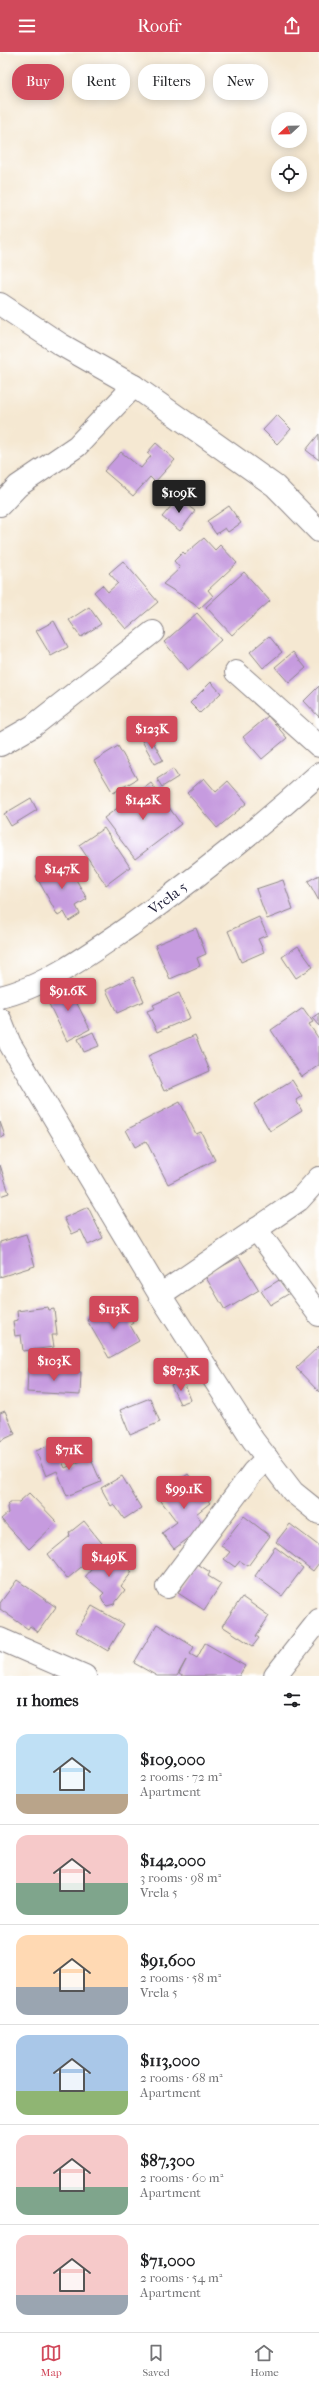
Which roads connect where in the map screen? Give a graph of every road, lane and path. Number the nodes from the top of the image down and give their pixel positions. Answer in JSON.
{"nodes":[{"id":1,"x":0,"y":304,"type":"edge"},
{"id":2,"x":134,"y":386,"type":"junction"},
{"id":3,"x":0,"y":505,"type":"edge"},
{"id":4,"x":319,"y":531,"type":"edge"},
{"id":5,"x":152,"y":632,"type":"dead end"},
{"id":6,"x":236,"y":672,"type":"dead end"},
{"id":7,"x":0,"y":745,"type":"edge"},
{"id":8,"x":319,"y":746,"type":"edge"},
{"id":9,"x":319,"y":774,"type":"edge"},
{"id":10,"x":0,"y":996,"type":"edge"},
{"id":11,"x":0,"y":1019,"type":"edge"},
{"id":12,"x":319,"y":1178,"type":"edge"},
{"id":13,"x":256,"y":1229,"type":"junction"},
{"id":14,"x":160,"y":1295,"type":"junction"},
{"id":15,"x":319,"y":1315,"type":"edge"},
{"id":16,"x":267,"y":1458,"type":"junction"},
{"id":17,"x":319,"y":1513,"type":"edge"},
{"id":18,"x":167,"y":1587,"type":"dead end"},
{"id":19,"x":319,"y":1620,"type":"edge"},
{"id":20,"x":0,"y":1639,"type":"edge"},
{"id":21,"x":85,"y":1676,"type":"edge"},
{"id":22,"x":274,"y":1676,"type":"edge"}],
"edges":[{"from":1,"to":2,"type":"street"},
{"from":2,"to":3,"type":"street"},
{"from":2,"to":4,"type":"street"},
{"from":5,"to":7,"type":"street"},
{"from":6,"to":8,"type":"street"},
{"from":9,"to":10,"type":"street","name":"Vrela 5"},
{"from":11,"to":14,"type":"street"},
{"from":12,"to":13,"type":"street"},
{"from":13,"to":14,"type":"street"},
{"from":13,"to":15,"type":"street"},
{"from":14,"to":16,"type":"street"},
{"from":16,"to":17,"type":"street"},
{"from":16,"to":18,"type":"street"},
{"from":19,"to":22,"type":"street"},
{"from":20,"to":21,"type":"street"}]}
